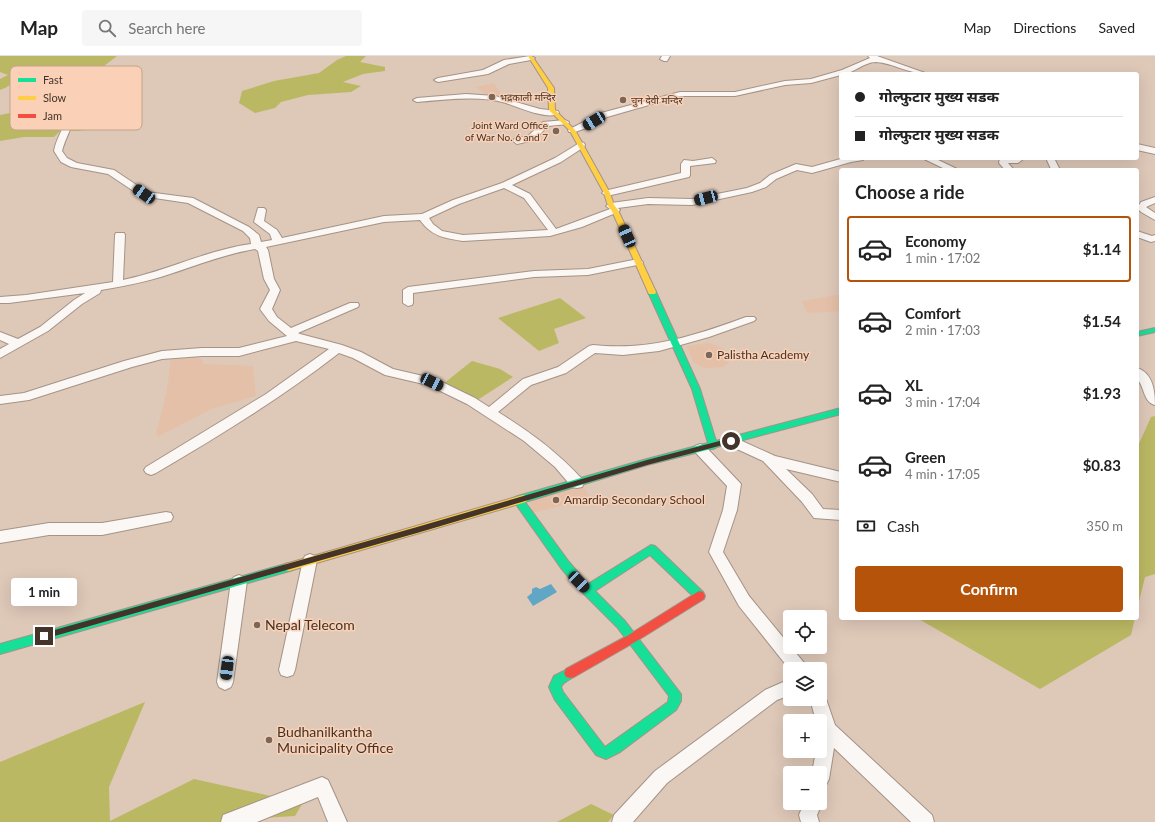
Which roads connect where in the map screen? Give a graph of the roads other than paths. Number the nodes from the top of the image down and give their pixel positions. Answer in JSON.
{"nodes":[{"id":1,"x":530,"y":57,"type":"edge"},
{"id":2,"x":875,"y":58,"type":"edge"},
{"id":3,"x":845,"y":72,"type":"edge"},
{"id":4,"x":918,"y":72,"type":"edge"},
{"id":5,"x":839,"y":74,"type":"edge"},
{"id":6,"x":438,"y":80,"type":"dead end"},
{"id":7,"x":417,"y":100,"type":"dead end"},
{"id":8,"x":555,"y":113,"type":"junction"},
{"id":9,"x":565,"y":122,"type":"junction"},
{"id":10,"x":67,"y":130,"type":"edge"},
{"id":11,"x":572,"y":130,"type":"junction"},
{"id":12,"x":517,"y":141,"type":"dead end"},
{"id":13,"x":581,"y":145,"type":"junction"},
{"id":14,"x":1139,"y":147,"type":"edge"},
{"id":15,"x":1155,"y":151,"type":"edge"},
{"id":16,"x":847,"y":160,"type":"edge"},
{"id":17,"x":931,"y":160,"type":"edge"},
{"id":18,"x":1003,"y":160,"type":"edge"},
{"id":19,"x":1018,"y":160,"type":"dead end"},
{"id":20,"x":712,"y":161,"type":"dead end"},
{"id":21,"x":950,"y":168,"type":"edge"},
{"id":22,"x":505,"y":185,"type":"junction"},
{"id":23,"x":607,"y":192,"type":"junction"},
{"id":24,"x":1155,"y":200,"type":"edge"},
{"id":25,"x":613,"y":208,"type":"junction"},
{"id":26,"x":261,"y":210,"type":"dead end"},
{"id":27,"x":423,"y":217,"type":"junction"},
{"id":28,"x":1155,"y":217,"type":"edge"},
{"id":29,"x":554,"y":232,"type":"junction"},
{"id":30,"x":120,"y":235,"type":"dead end"},
{"id":31,"x":1139,"y":235,"type":"edge"},
{"id":32,"x":1155,"y":238,"type":"edge"},
{"id":33,"x":278,"y":242,"type":"junction"},
{"id":34,"x":257,"y":246,"type":"junction"},
{"id":35,"x":638,"y":262,"type":"junction"},
{"id":36,"x":118,"y":285,"type":"junction"},
{"id":37,"x":101,"y":288,"type":"junction"},
{"id":38,"x":0,"y":300,"type":"edge"},
{"id":39,"x":408,"y":303,"type":"dead end"},
{"id":40,"x":354,"y":305,"type":"dead end"},
{"id":41,"x":750,"y":319,"type":"dead end"},
{"id":42,"x":1155,"y":330,"type":"edge"},
{"id":43,"x":1139,"y":334,"type":"edge"},
{"id":44,"x":292,"y":335,"type":"junction"},
{"id":45,"x":0,"y":336,"type":"edge"},
{"id":46,"x":18,"y":343,"type":"junction"},
{"id":47,"x":675,"y":343,"type":"junction"},
{"id":48,"x":338,"y":348,"type":"junction"},
{"id":49,"x":0,"y":354,"type":"edge"},
{"id":50,"x":1139,"y":374,"type":"edge"},
{"id":51,"x":0,"y":400,"type":"edge"},
{"id":52,"x":1155,"y":400,"type":"edge"},
{"id":53,"x":839,"y":412,"type":"edge"},
{"id":54,"x":489,"y":413,"type":"junction"},
{"id":55,"x":731,"y":441,"type":"junction"},
{"id":56,"x":706,"y":447,"type":"junction"},
{"id":57,"x":768,"y":459,"type":"junction"},
{"id":58,"x":151,"y":470,"type":"dead end"},
{"id":59,"x":839,"y":477,"type":"edge"},
{"id":60,"x":577,"y":483,"type":"junction"},
{"id":61,"x":518,"y":500,"type":"junction"},
{"id":62,"x":839,"y":515,"type":"edge"},
{"id":63,"x":166,"y":517,"type":"dead end"},
{"id":64,"x":0,"y":536,"type":"edge"},
{"id":65,"x":310,"y":560,"type":"junction"},
{"id":66,"x":239,"y":581,"type":"junction"},
{"id":67,"x":587,"y":590,"type":"junction"},
{"id":68,"x":631,"y":638,"type":"junction"},
{"id":69,"x":0,"y":649,"type":"edge"},
{"id":70,"x":793,"y":662,"type":"edge"},
{"id":71,"x":287,"y":670,"type":"dead end"},
{"id":72,"x":225,"y":682,"type":"dead end"},
{"id":73,"x":783,"y":690,"type":"edge"},
{"id":74,"x":820,"y":706,"type":"edge"},
{"id":75,"x":828,"y":730,"type":"junction"},
{"id":76,"x":822,"y":766,"type":"edge"},
{"id":77,"x":810,"y":810,"type":"edge"},
{"id":78,"x":230,"y":822,"type":"edge"},
{"id":79,"x":338,"y":822,"type":"edge"},
{"id":80,"x":621,"y":822,"type":"edge"},
{"id":81,"x":810,"y":822,"type":"edge"},
{"id":82,"x":925,"y":822,"type":"edge"}],
"edges":[{"from":1,"to":6,"type":"street"},
{"from":1,"to":8,"type":"street"},
{"from":2,"to":3,"type":"street"},
{"from":2,"to":4,"type":"street"},
{"from":5,"to":11,"type":"street"},
{"from":7,"to":8,"type":"street"},
{"from":8,"to":9,"type":"street"},
{"from":9,"to":11,"type":"street"},
{"from":9,"to":12,"type":"street"},
{"from":10,"to":34,"type":"street"},
{"from":11,"to":13,"type":"street"},
{"from":13,"to":22,"type":"street"},
{"from":13,"to":23,"type":"street"},
{"from":14,"to":15,"type":"street"},
{"from":16,"to":25,"type":"street"},
{"from":17,"to":21,"type":"street"},
{"from":18,"to":19,"type":"street"},
{"from":20,"to":23,"type":"street"},
{"from":22,"to":27,"type":"street"},
{"from":22,"to":29,"type":"street"},
{"from":23,"to":25,"type":"street"},
{"from":24,"to":28,"type":"street"},
{"from":25,"to":29,"type":"street"},
{"from":25,"to":35,"type":"street"},
{"from":26,"to":33,"type":"street"},
{"from":27,"to":29,"type":"street"},
{"from":27,"to":33,"type":"street"},
{"from":30,"to":36,"type":"street"},
{"from":31,"to":32,"type":"street"},
{"from":33,"to":34,"type":"street"},
{"from":34,"to":36,"type":"street"},
{"from":34,"to":44,"type":"street"},
{"from":35,"to":39,"type":"street"},
{"from":35,"to":47,"type":"street"},
{"from":36,"to":37,"type":"street"},
{"from":37,"to":38,"type":"street"},
{"from":37,"to":46,"type":"street"},
{"from":40,"to":44,"type":"street"},
{"from":41,"to":47,"type":"street"},
{"from":42,"to":43,"type":"street"},
{"from":44,"to":48,"type":"street"},
{"from":44,"to":51,"type":"street"},
{"from":45,"to":46,"type":"street"},
{"from":46,"to":49,"type":"street"},
{"from":47,"to":54,"type":"street"},
{"from":47,"to":56,"type":"street"},
{"from":48,"to":54,"type":"street"},
{"from":48,"to":58,"type":"street"},
{"from":50,"to":52,"type":"street"},
{"from":53,"to":55,"type":"street"},
{"from":54,"to":60,"type":"street"},
{"from":55,"to":56,"type":"street"},
{"from":55,"to":57,"type":"street"},
{"from":56,"to":60,"type":"street"},
{"from":56,"to":70,"type":"street"},
{"from":57,"to":59,"type":"street"},
{"from":57,"to":62,"type":"street"},
{"from":60,"to":61,"type":"street"},
{"from":61,"to":65,"type":"street"},
{"from":61,"to":67,"type":"street"},
{"from":63,"to":64,"type":"street"},
{"from":65,"to":66,"type":"street"},
{"from":65,"to":71,"type":"street"},
{"from":66,"to":69,"type":"street"},
{"from":66,"to":72,"type":"street"},
{"from":67,"to":68,"type":"street"},
{"from":67,"to":68,"type":"street"},
{"from":68,"to":68,"type":"street"},
{"from":73,"to":80,"type":"street"},
{"from":74,"to":75,"type":"street"},
{"from":75,"to":76,"type":"street"},
{"from":75,"to":82,"type":"street"},
{"from":77,"to":81,"type":"street"},
{"from":78,"to":79,"type":"street"}]}
